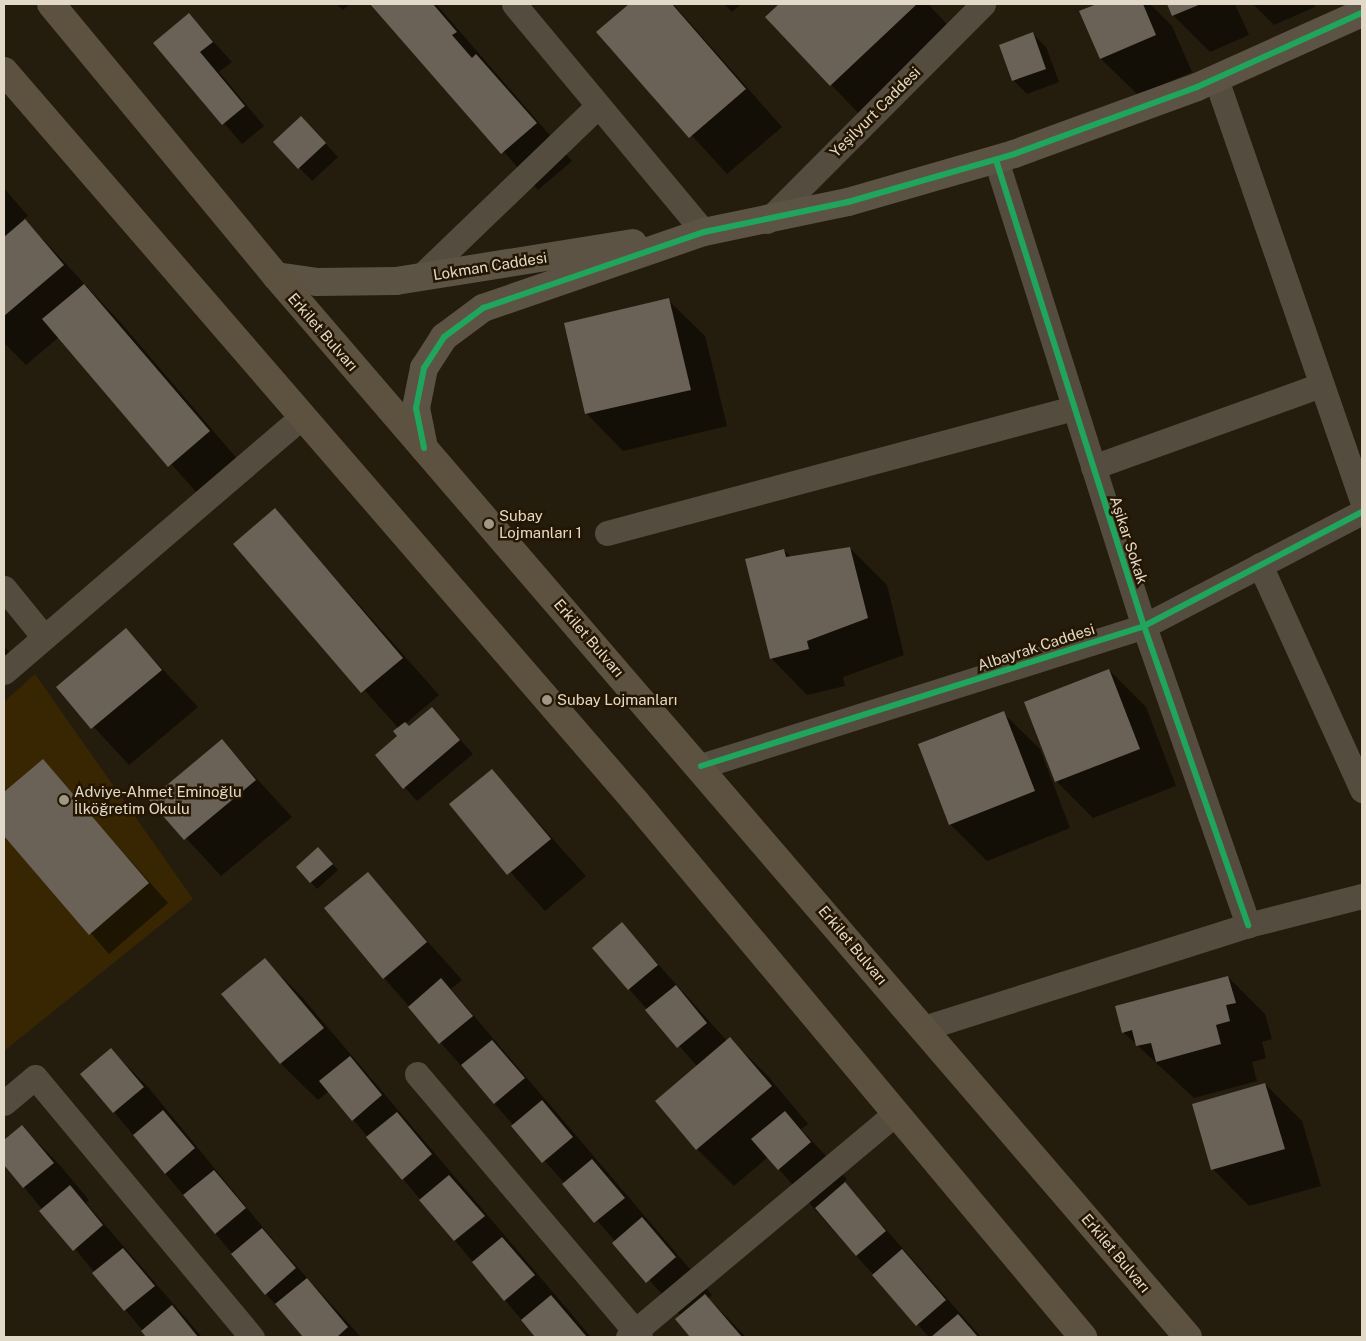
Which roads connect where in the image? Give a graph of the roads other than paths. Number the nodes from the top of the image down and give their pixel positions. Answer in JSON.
{"nodes":[{"id":1,"x":51,"y":4,"type":"edge"},
{"id":2,"x":983,"y":4,"type":"edge"},
{"id":3,"x":516,"y":5,"type":"edge"},
{"id":4,"x":1362,"y":13,"type":"edge"},
{"id":5,"x":4,"y":71,"type":"edge"},
{"id":6,"x":1216,"y":79,"type":"junction"},
{"id":7,"x":598,"y":106,"type":"junction"},
{"id":8,"x":996,"y":160,"type":"junction"},
{"id":9,"x":767,"y":220,"type":"junction"},
{"id":10,"x":704,"y":232,"type":"junction"},
{"id":11,"x":276,"y":276,"type":"junction"},
{"id":12,"x":420,"y":277,"type":"junction"},
{"id":13,"x":1322,"y":386,"type":"junction"},
{"id":14,"x":1074,"y":408,"type":"junction"},
{"id":15,"x":302,"y":417,"type":"junction"},
{"id":16,"x":424,"y":448,"type":"junction"},
{"id":17,"x":1093,"y":467,"type":"junction"},
{"id":18,"x":1362,"y":500,"type":"edge"},
{"id":19,"x":1362,"y":512,"type":"edge"},
{"id":20,"x":607,"y":533,"type":"dead end"},
{"id":21,"x":1260,"y":565,"type":"junction"},
{"id":22,"x":4,"y":588,"type":"edge"},
{"id":23,"x":1144,"y":626,"type":"junction"},
{"id":24,"x":44,"y":637,"type":"junction"},
{"id":25,"x":4,"y":672,"type":"edge"},
{"id":26,"x":701,"y":766,"type":"junction"},
{"id":27,"x":1362,"y":790,"type":"edge"},
{"id":28,"x":1362,"y":896,"type":"edge"},
{"id":29,"x":1248,"y":925,"type":"junction"},
{"id":30,"x":924,"y":1028,"type":"junction"},
{"id":31,"x":417,"y":1074,"type":"dead end"},
{"id":32,"x":4,"y":1104,"type":"edge"},
{"id":33,"x":895,"y":1114,"type":"junction"},
{"id":34,"x":634,"y":1335,"type":"edge"},
{"id":35,"x":252,"y":1337,"type":"edge"},
{"id":36,"x":1083,"y":1337,"type":"edge"},
{"id":37,"x":1188,"y":1337,"type":"edge"}],
"edges":[{"from":1,"to":11,"type":"main road","name":"Erkilet Bulvarı"},
{"from":2,"to":9,"type":"street","name":"Yeşilyurt Caddesi"},
{"from":3,"to":7,"type":"street"},
{"from":4,"to":6,"type":"street"},
{"from":5,"to":15,"type":"main road"},
{"from":6,"to":8,"type":"street"},
{"from":6,"to":13,"type":"street"},
{"from":7,"to":10,"type":"street"},
{"from":7,"to":12,"type":"street"},
{"from":8,"to":9,"type":"street"},
{"from":8,"to":14,"type":"street","name":"Aşikar Sokak"},
{"from":9,"to":10,"type":"street"},
{"from":10,"to":12,"type":"street","name":"Lokman Caddesi"},
{"from":10,"to":16,"type":"street"},
{"from":11,"to":12,"type":"street","name":"Lokman Caddesi"},
{"from":11,"to":16,"type":"main road","name":"Erkilet Bulvarı"},
{"from":13,"to":17,"type":"street"},
{"from":13,"to":18,"type":"street"},
{"from":14,"to":17,"type":"street","name":"Aşikar Sokak"},
{"from":14,"to":20,"type":"street"},
{"from":15,"to":24,"type":"street"},
{"from":15,"to":33,"type":"main road"},
{"from":16,"to":26,"type":"main road","name":"Erkilet Bulvarı"},
{"from":17,"to":23,"type":"street","name":"Aşikar Sokak"},
{"from":19,"to":21,"type":"street","name":"Albayrak Caddesi"},
{"from":21,"to":23,"type":"street","name":"Albayrak Caddesi"},
{"from":21,"to":27,"type":"street"},
{"from":22,"to":24,"type":"street"},
{"from":23,"to":26,"type":"street","name":"Albayrak Caddesi"},
{"from":23,"to":29,"type":"street","name":"Aşikar Sokak"},
{"from":24,"to":25,"type":"street"},
{"from":26,"to":30,"type":"main road","name":"Erkilet Bulvarı"},
{"from":28,"to":29,"type":"street"},
{"from":29,"to":30,"type":"street"},
{"from":30,"to":37,"type":"main road","name":"Erkilet Bulvarı"},
{"from":31,"to":34,"type":"street"},
{"from":32,"to":35,"type":"street"},
{"from":33,"to":34,"type":"street"},
{"from":33,"to":36,"type":"main road"}]}
